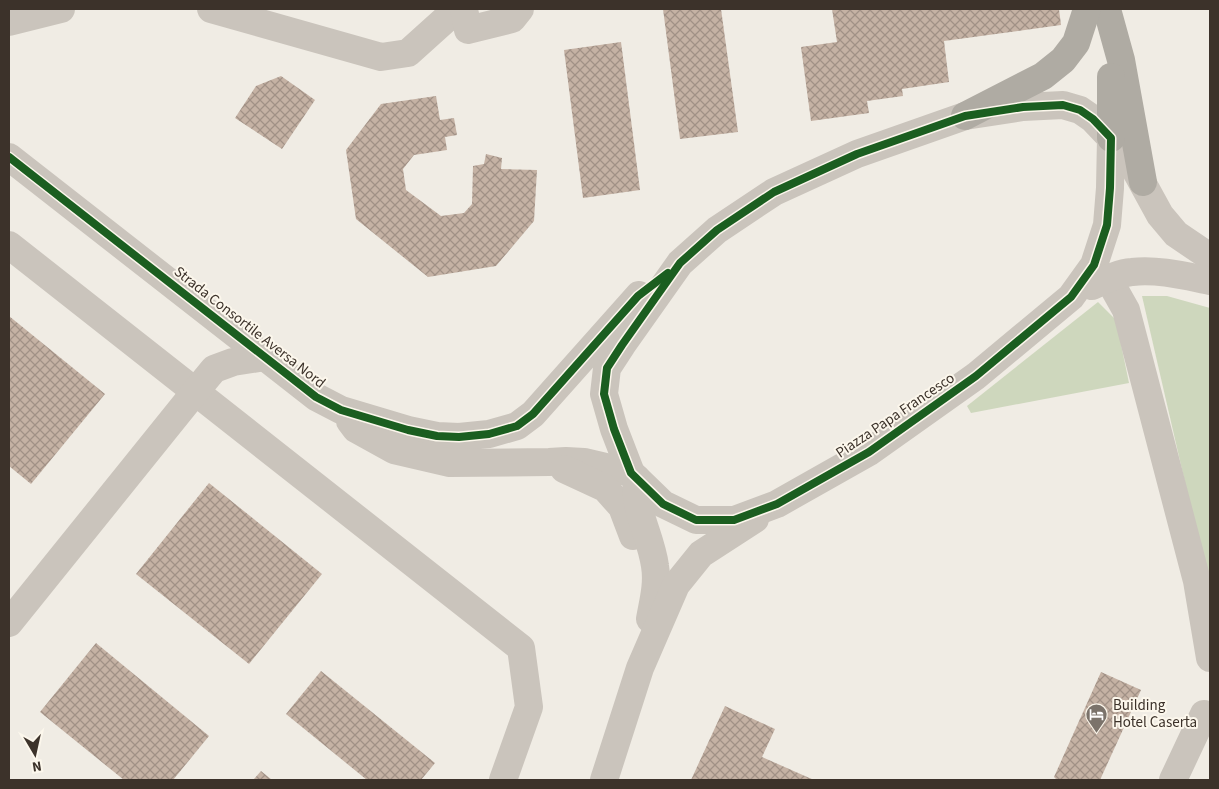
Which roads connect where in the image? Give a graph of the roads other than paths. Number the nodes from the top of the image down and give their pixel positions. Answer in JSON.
{"nodes":[{"id":1,"x":61,"y":9,"type":"edge"},
{"id":2,"x":211,"y":9,"type":"edge"},
{"id":3,"x":453,"y":9,"type":"edge"},
{"id":4,"x":464,"y":9,"type":"edge"},
{"id":5,"x":520,"y":9,"type":"edge"},
{"id":6,"x":1100,"y":10,"type":"edge"},
{"id":7,"x":9,"y":22,"type":"edge"},
{"id":8,"x":965,"y":116,"type":"junction"},
{"id":9,"x":1111,"y":138,"type":"junction"},
{"id":10,"x":9,"y":157,"type":"edge"},
{"id":11,"x":1143,"y":182,"type":"junction"},
{"id":12,"x":9,"y":245,"type":"edge"},
{"id":13,"x":1210,"y":257,"type":"edge"},
{"id":14,"x":680,"y":264,"type":"junction"},
{"id":15,"x":1108,"y":278,"type":"junction"},
{"id":16,"x":1210,"y":281,"type":"edge"},
{"id":17,"x":1071,"y":298,"type":"junction"},
{"id":18,"x":217,"y":320,"type":"junction"},
{"id":19,"x":264,"y":357,"type":"junction"},
{"id":20,"x":214,"y":369,"type":"junction"},
{"id":21,"x":195,"y":392,"type":"junction"},
{"id":22,"x":341,"y":410,"type":"junction"},
{"id":23,"x":549,"y":462,"type":"junction"},
{"id":24,"x":634,"y":476,"type":"junction"},
{"id":25,"x":777,"y":504,"type":"junction"},
{"id":26,"x":653,"y":596,"type":"junction"},
{"id":27,"x":9,"y":623,"type":"edge"},
{"id":28,"x":1210,"y":658,"type":"edge"},
{"id":29,"x":640,"y":668,"type":"junction"},
{"id":30,"x":1210,"y":717,"type":"edge"},
{"id":31,"x":503,"y":780,"type":"edge"},
{"id":32,"x":604,"y":780,"type":"edge"},
{"id":33,"x":1173,"y":780,"type":"edge"}],
"edges":[{"from":1,"to":7,"type":"street"},
{"from":2,"to":3,"type":"street"},
{"from":4,"to":5,"type":"street"},
{"from":6,"to":8,"type":"highway"},
{"from":6,"to":9,"type":"highway"},
{"from":6,"to":11,"type":"highway"},
{"from":8,"to":9,"type":"street","name":"Piazza Papa Francesco"},
{"from":8,"to":14,"type":"street","name":"Piazza Papa Francesco"},
{"from":9,"to":11,"type":"street"},
{"from":9,"to":17,"type":"street","name":"Piazza Papa Francesco"},
{"from":10,"to":18,"type":"street","name":"Strada Consortile Aversa Nord"},
{"from":11,"to":13,"type":"street"},
{"from":12,"to":21,"type":"street"},
{"from":14,"to":22,"type":"street","name":"Strada Consortile Aversa Nord"},
{"from":14,"to":24,"type":"street","name":"Piazza Papa Francesco"},
{"from":15,"to":16,"type":"street"},
{"from":15,"to":17,"type":"street"},
{"from":15,"to":28,"type":"street"},
{"from":17,"to":25,"type":"street","name":"Piazza Papa Francesco"},
{"from":18,"to":19,"type":"street","name":"Strada Consortile Aversa Nord"},
{"from":18,"to":20,"type":"street"},
{"from":19,"to":20,"type":"street"},
{"from":19,"to":22,"type":"street","name":"Strada Consortile Aversa Nord"},
{"from":20,"to":21,"type":"street"},
{"from":21,"to":27,"type":"street"},
{"from":21,"to":31,"type":"street"},
{"from":22,"to":23,"type":"street","name":"Strada Consortile Aversa Nord"},
{"from":23,"to":24,"type":"street","name":"Strada Consortile Aversa Nord"},
{"from":23,"to":26,"type":"street","name":"Strada Consortile Aversa Nord"},
{"from":24,"to":25,"type":"street","name":"Piazza Papa Francesco"},
{"from":24,"to":26,"type":"street"},
{"from":25,"to":29,"type":"street"},
{"from":26,"to":29,"type":"street"},
{"from":29,"to":32,"type":"street"},
{"from":30,"to":33,"type":"street"}]}
